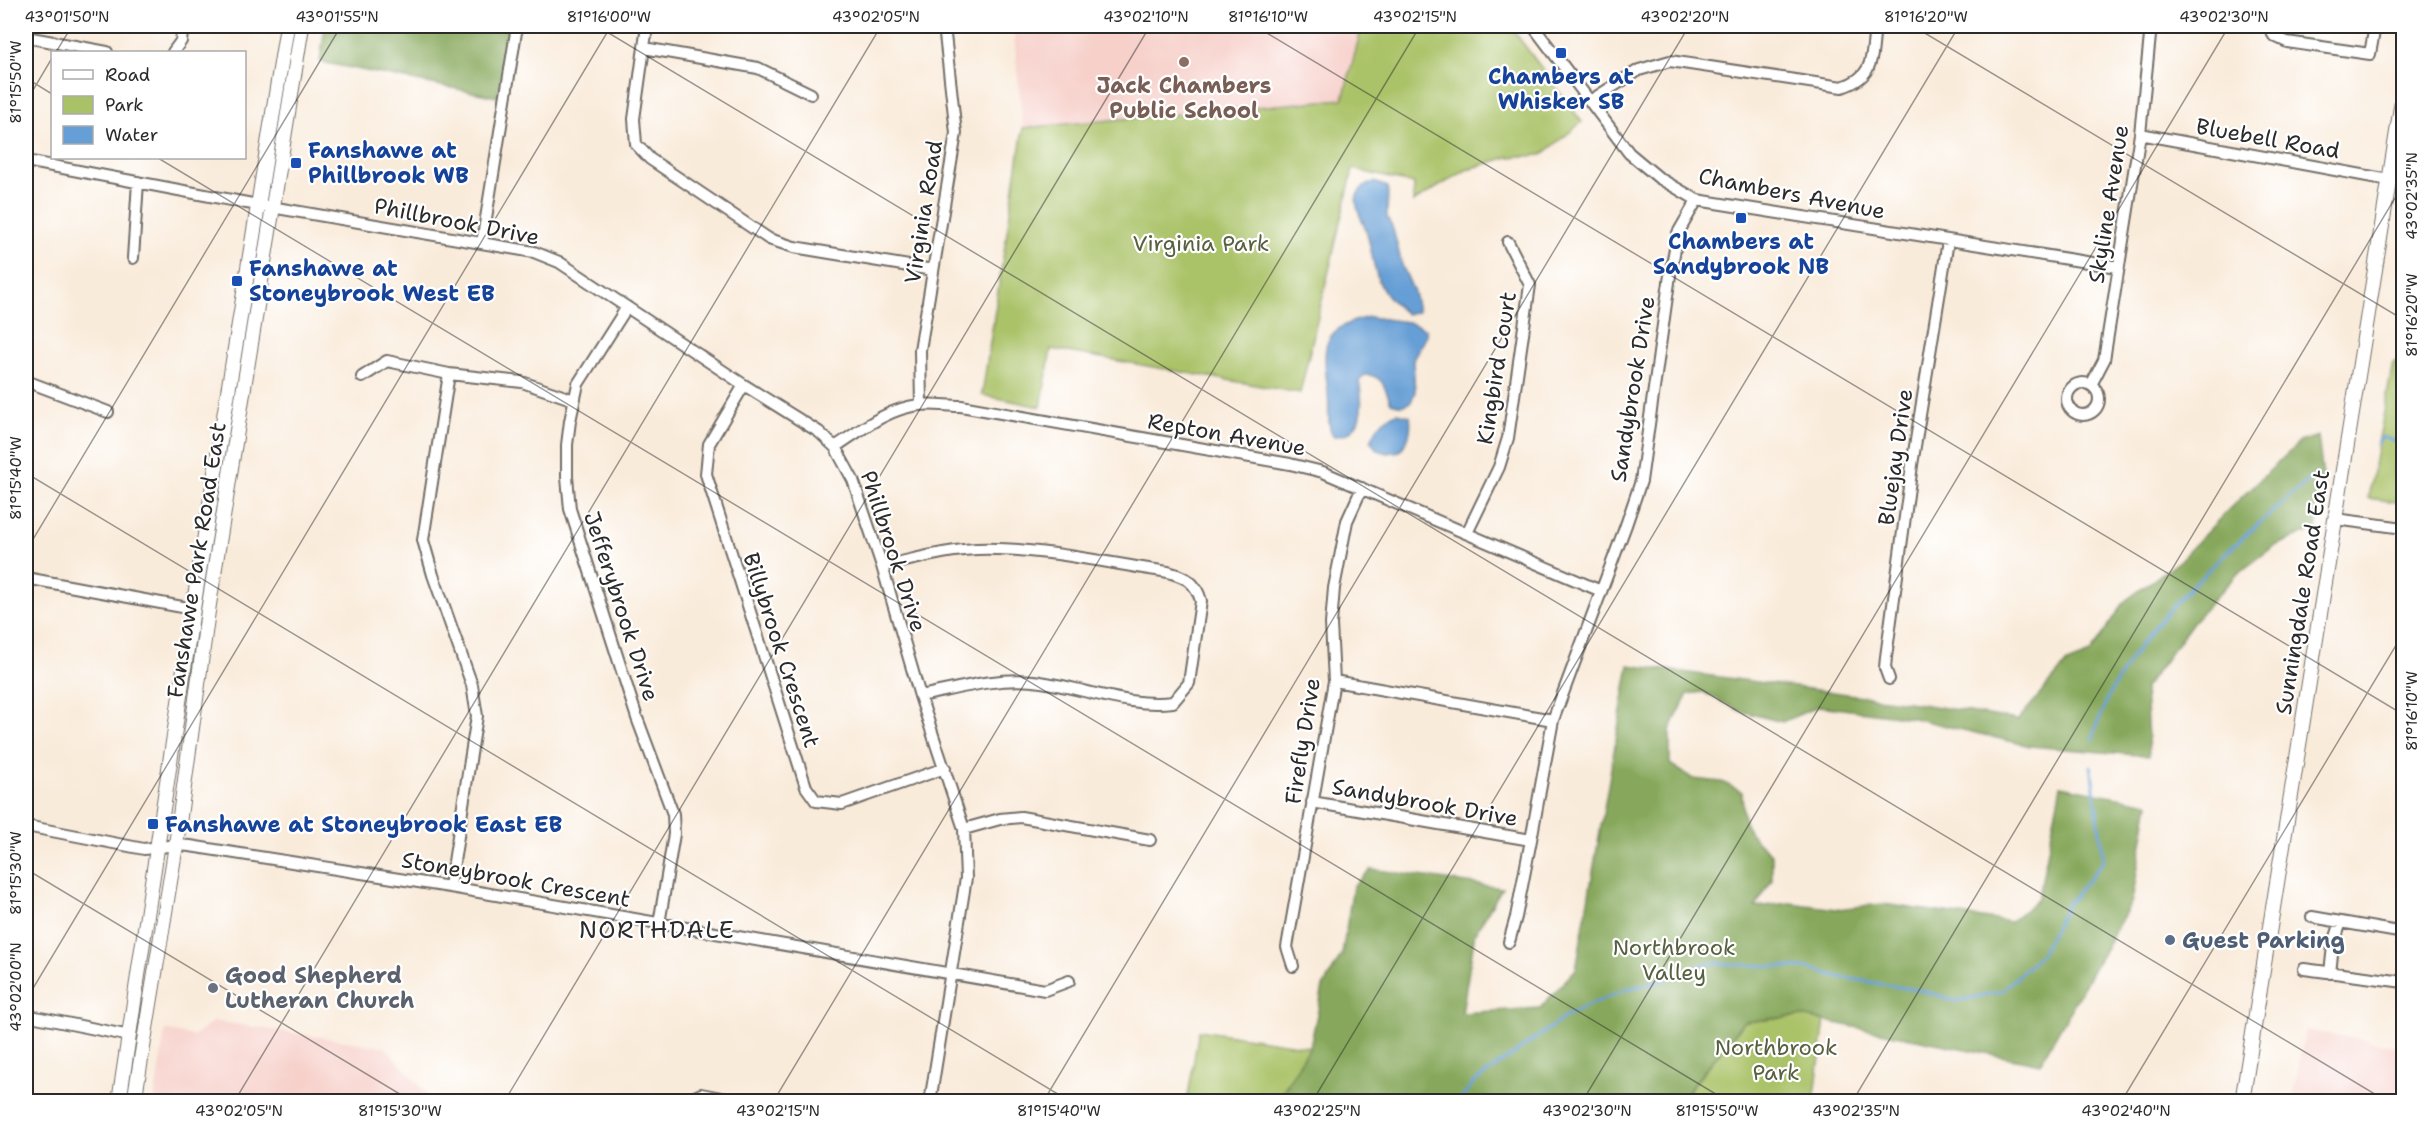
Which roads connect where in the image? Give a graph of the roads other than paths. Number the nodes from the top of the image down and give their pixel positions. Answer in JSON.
{"nodes":[{"id":1,"x":183,"y":26,"type":"edge"},
{"id":2,"x":287,"y":26,"type":"edge"},
{"id":3,"x":302,"y":26,"type":"edge"},
{"id":4,"x":517,"y":26,"type":"edge"},
{"id":5,"x":647,"y":26,"type":"edge"},
{"id":6,"x":944,"y":26,"type":"edge"},
{"id":7,"x":1533,"y":26,"type":"edge"},
{"id":8,"x":1875,"y":26,"type":"edge"},
{"id":9,"x":2151,"y":26,"type":"edge"},
{"id":10,"x":2268,"y":26,"type":"edge"},
{"id":11,"x":2375,"y":26,"type":"edge"},
{"id":12,"x":26,"y":38,"type":"edge"},
{"id":13,"x":644,"y":48,"type":"junction"},
{"id":14,"x":101,"y":51,"type":"edge"},
{"id":15,"x":174,"y":51,"type":"edge"},
{"id":16,"x":2403,"y":88,"type":"edge"},
{"id":17,"x":811,"y":94,"type":"dead end"},
{"id":18,"x":1590,"y":101,"type":"junction"},
{"id":19,"x":2140,"y":134,"type":"junction"},
{"id":20,"x":26,"y":161,"type":"edge"},
{"id":21,"x":2389,"y":180,"type":"junction"},
{"id":22,"x":138,"y":182,"type":"junction"},
{"id":23,"x":1697,"y":200,"type":"junction"},
{"id":24,"x":257,"y":205,"type":"junction"},
{"id":25,"x":273,"y":207,"type":"junction"},
{"id":26,"x":1948,"y":241,"type":"junction"},
{"id":27,"x":1508,"y":242,"type":"dead end"},
{"id":28,"x":482,"y":243,"type":"junction"},
{"id":29,"x":133,"y":258,"type":"dead end"},
{"id":30,"x":2118,"y":267,"type":"junction"},
{"id":31,"x":933,"y":270,"type":"junction"},
{"id":32,"x":627,"y":307,"type":"junction"},
{"id":33,"x":449,"y":374,"type":"junction"},
{"id":34,"x":362,"y":377,"type":"dead end"},
{"id":35,"x":26,"y":381,"type":"edge"},
{"id":36,"x":744,"y":385,"type":"junction"},
{"id":37,"x":2091,"y":385,"type":"dead end"},
{"id":38,"x":574,"y":400,"type":"junction"},
{"id":39,"x":921,"y":405,"type":"junction"},
{"id":40,"x":108,"y":412,"type":"dead end"},
{"id":41,"x":835,"y":447,"type":"junction"},
{"id":42,"x":1362,"y":488,"type":"junction"},
{"id":43,"x":2335,"y":519,"type":"junction"},
{"id":44,"x":2403,"y":528,"type":"edge"},
{"id":45,"x":1467,"y":533,"type":"junction"},
{"id":46,"x":882,"y":566,"type":"junction"},
{"id":47,"x":26,"y":578,"type":"edge"},
{"id":48,"x":1601,"y":591,"type":"junction"},
{"id":49,"x":193,"y":609,"type":"junction"},
{"id":50,"x":1889,"y":679,"type":"dead end"},
{"id":51,"x":1334,"y":681,"type":"junction"},
{"id":52,"x":920,"y":696,"type":"junction"},
{"id":53,"x":1552,"y":720,"type":"junction"},
{"id":54,"x":945,"y":768,"type":"junction"},
{"id":55,"x":1312,"y":802,"type":"junction"},
{"id":56,"x":26,"y":826,"type":"edge"},
{"id":57,"x":964,"y":828,"type":"junction"},
{"id":58,"x":1150,"y":840,"type":"dead end"},
{"id":59,"x":1532,"y":840,"type":"junction"},
{"id":60,"x":176,"y":845,"type":"junction"},
{"id":61,"x":158,"y":848,"type":"junction"},
{"id":62,"x":450,"y":887,"type":"junction"},
{"id":63,"x":2312,"y":917,"type":"dead end"},
{"id":64,"x":2342,"y":922,"type":"junction"},
{"id":65,"x":659,"y":924,"type":"junction"},
{"id":66,"x":2403,"y":933,"type":"edge"},
{"id":67,"x":1509,"y":942,"type":"dead end"},
{"id":68,"x":1293,"y":966,"type":"dead end"},
{"id":69,"x":2304,"y":969,"type":"dead end"},
{"id":70,"x":2330,"y":973,"type":"junction"},
{"id":71,"x":951,"y":975,"type":"junction"},
{"id":72,"x":1069,"y":981,"type":"dead end"},
{"id":73,"x":2403,"y":982,"type":"edge"},
{"id":74,"x":26,"y":1015,"type":"edge"},
{"id":75,"x":130,"y":1036,"type":"junction"},
{"id":76,"x":119,"y":1101,"type":"edge"},
{"id":77,"x":134,"y":1101,"type":"edge"},
{"id":78,"x":684,"y":1101,"type":"edge"},
{"id":79,"x":742,"y":1101,"type":"edge"},
{"id":80,"x":930,"y":1101,"type":"edge"},
{"id":81,"x":2242,"y":1101,"type":"edge"}],
"edges":[{"from":1,"to":15,"type":"street"},
{"from":2,"to":24,"type":"main road","name":"Fanshawe Park Road East"},
{"from":3,"to":25,"type":"main road","name":"Fanshawe Park Road East"},
{"from":4,"to":28,"type":"street"},
{"from":5,"to":13,"type":"street"},
{"from":6,"to":31,"type":"street","name":"Virginia Road"},
{"from":7,"to":18,"type":"street","name":"Chambers Avenue"},
{"from":8,"to":18,"type":"street"},
{"from":9,"to":19,"type":"street","name":"Skyline Avenue"},
{"from":10,"to":11,"type":"street"},
{"from":12,"to":14,"type":"street"},
{"from":13,"to":17,"type":"street"},
{"from":13,"to":31,"type":"street"},
{"from":16,"to":21,"type":"main road","name":"Sunningdale Road East"},
{"from":18,"to":23,"type":"street","name":"Chambers Avenue"},
{"from":19,"to":21,"type":"street","name":"Bluebell Road"},
{"from":19,"to":30,"type":"street","name":"Skyline Avenue"},
{"from":20,"to":22,"type":"street"},
{"from":21,"to":43,"type":"main road","name":"Sunningdale Road East"},
{"from":22,"to":24,"type":"street"},
{"from":22,"to":29,"type":"street"},
{"from":23,"to":26,"type":"street","name":"Chambers Avenue"},
{"from":23,"to":48,"type":"street","name":"Sandybrook Drive"},
{"from":24,"to":25,"type":"street","name":"Phillbrook Drive"},
{"from":24,"to":49,"type":"main road","name":"Fanshawe Park Road East"},
{"from":25,"to":28,"type":"street","name":"Phillbrook Drive"},
{"from":25,"to":60,"type":"main road","name":"Fanshawe Park Road East"},
{"from":26,"to":30,"type":"street","name":"Chambers Avenue"},
{"from":26,"to":50,"type":"street","name":"Bluejay Drive"},
{"from":27,"to":45,"type":"street","name":"Kingbird Court"},
{"from":28,"to":32,"type":"street","name":"Phillbrook Drive"},
{"from":30,"to":37,"type":"street","name":"Skyline Avenue"},
{"from":31,"to":39,"type":"street","name":"Virginia Road"},
{"from":32,"to":36,"type":"street","name":"Phillbrook Drive"},
{"from":32,"to":38,"type":"street","name":"Jefferybrook Drive"},
{"from":33,"to":34,"type":"street"},
{"from":33,"to":38,"type":"street"},
{"from":33,"to":62,"type":"street"},
{"from":35,"to":40,"type":"street"},
{"from":36,"to":41,"type":"street","name":"Phillbrook Drive"},
{"from":36,"to":54,"type":"street","name":"Billybrook Crescent"},
{"from":38,"to":65,"type":"street","name":"Jefferybrook Drive"},
{"from":39,"to":41,"type":"street","name":"Repton Avenue"},
{"from":39,"to":42,"type":"street","name":"Repton Avenue"},
{"from":41,"to":46,"type":"street","name":"Phillbrook Drive"},
{"from":42,"to":45,"type":"street","name":"Repton Avenue"},
{"from":42,"to":51,"type":"street","name":"Firefly Drive"},
{"from":43,"to":44,"type":"street"},
{"from":43,"to":81,"type":"main road","name":"Sunningdale Road East"},
{"from":45,"to":48,"type":"street","name":"Repton Avenue"},
{"from":46,"to":52,"type":"street","name":"Phillbrook Drive"},
{"from":46,"to":52,"type":"street"},
{"from":47,"to":49,"type":"street"},
{"from":48,"to":53,"type":"street","name":"Sandybrook Drive"},
{"from":49,"to":61,"type":"main road","name":"Fanshawe Park Road East"},
{"from":51,"to":53,"type":"street"},
{"from":51,"to":55,"type":"street","name":"Firefly Drive"},
{"from":52,"to":54,"type":"street","name":"Phillbrook Drive"},
{"from":53,"to":59,"type":"street","name":"Sandybrook Drive"},
{"from":54,"to":57,"type":"street","name":"Phillbrook Drive"},
{"from":55,"to":59,"type":"street","name":"Sandybrook Drive"},
{"from":55,"to":68,"type":"street","name":"Firefly Drive"},
{"from":56,"to":61,"type":"street","name":"Stoneybrook Crescent"},
{"from":57,"to":58,"type":"street"},
{"from":57,"to":71,"type":"street","name":"Phillbrook Drive"},
{"from":59,"to":67,"type":"street","name":"Sandybrook Drive"},
{"from":60,"to":61,"type":"street","name":"Stoneybrook Crescent"},
{"from":60,"to":62,"type":"street","name":"Stoneybrook Crescent"},
{"from":60,"to":77,"type":"main road","name":"Fanshawe Park Road East"},
{"from":61,"to":75,"type":"main road","name":"Fanshawe Park Road East"},
{"from":62,"to":65,"type":"street","name":"Stoneybrook Crescent"},
{"from":63,"to":64,"type":"street"},
{"from":64,"to":66,"type":"street"},
{"from":64,"to":70,"type":"street"},
{"from":65,"to":71,"type":"street","name":"Stoneybrook Crescent"},
{"from":69,"to":70,"type":"street"},
{"from":70,"to":73,"type":"street"},
{"from":71,"to":72,"type":"street","name":"Stoneybrook Crescent"},
{"from":71,"to":80,"type":"street","name":"Phillbrook Drive"},
{"from":74,"to":75,"type":"street"},
{"from":75,"to":76,"type":"main road","name":"Fanshawe Park Road East"},
{"from":78,"to":79,"type":"street"}]}
